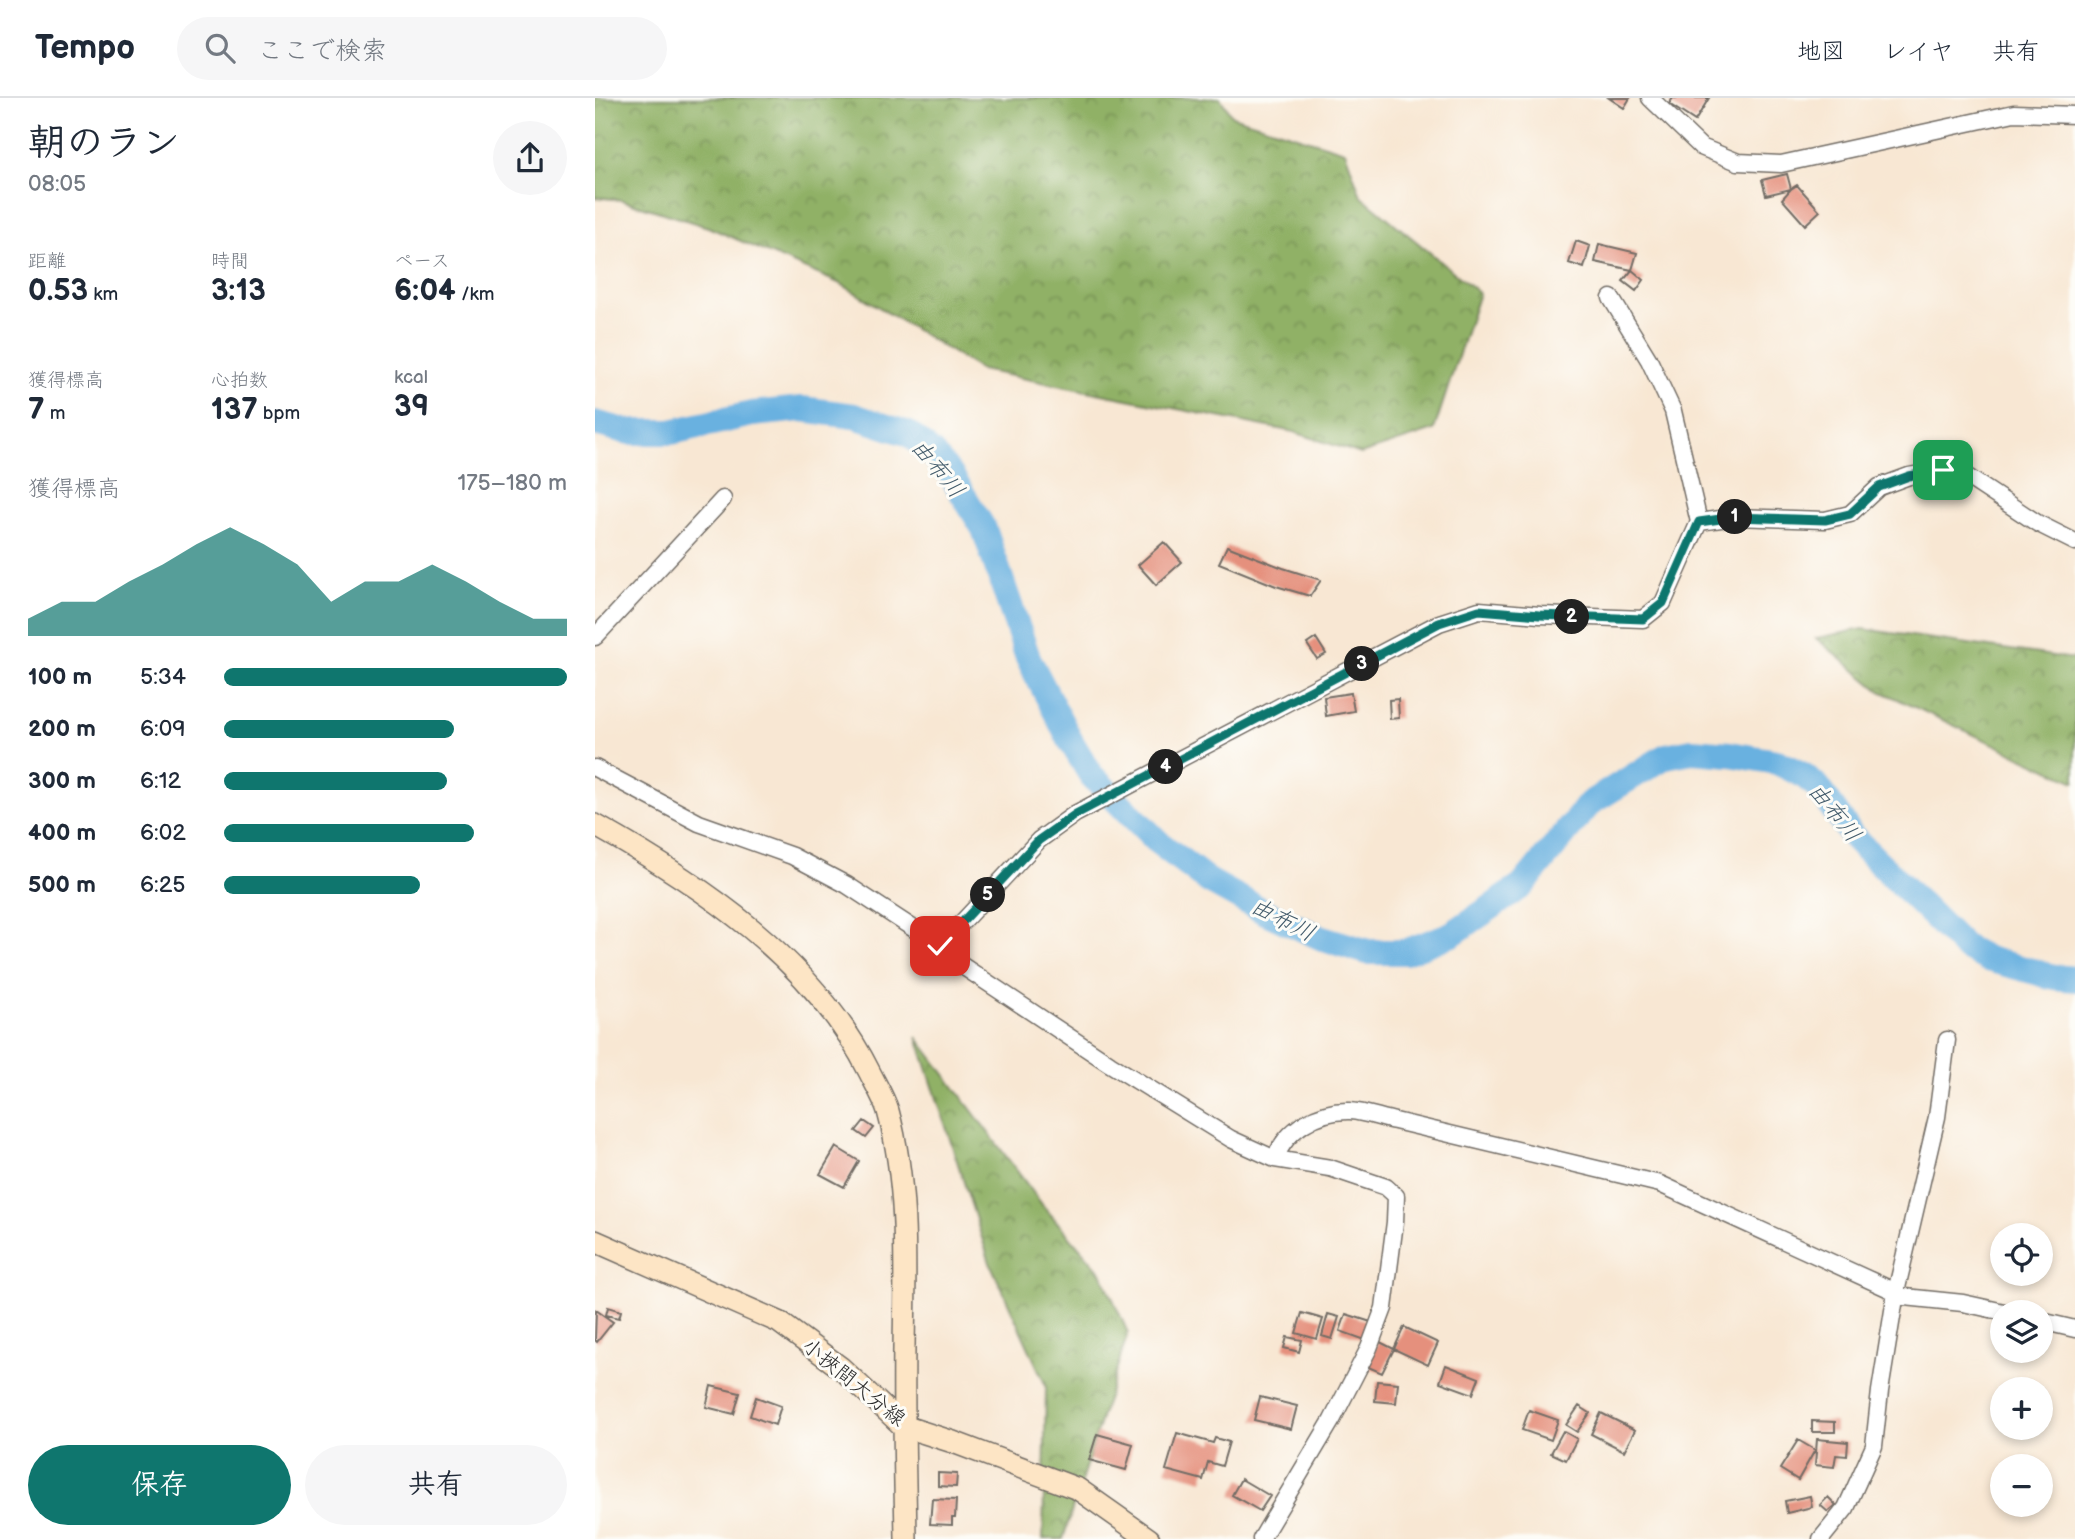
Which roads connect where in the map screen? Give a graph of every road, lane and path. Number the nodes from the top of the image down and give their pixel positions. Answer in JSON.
{"nodes":[{"id":1,"x":1650,"y":98,"type":"edge"},
{"id":2,"x":2075,"y":115,"type":"edge"},
{"id":3,"x":1611,"y":298,"type":"dead end"},
{"id":4,"x":723,"y":499,"type":"dead end"},
{"id":5,"x":1699,"y":522,"type":"junction"},
{"id":6,"x":2075,"y":541,"type":"edge"},
{"id":7,"x":595,"y":637,"type":"edge"},
{"id":8,"x":595,"y":768,"type":"edge"},
{"id":9,"x":595,"y":825,"type":"edge"},
{"id":10,"x":940,"y":946,"type":"junction"},
{"id":11,"x":1947,"y":1040,"type":"dead end"},
{"id":12,"x":1275,"y":1159,"type":"junction"},
{"id":13,"x":595,"y":1241,"type":"edge"},
{"id":14,"x":1896,"y":1294,"type":"junction"},
{"id":15,"x":1990,"y":1309,"type":"edge"},
{"id":16,"x":2053,"y":1324,"type":"edge"},
{"id":17,"x":2075,"y":1329,"type":"edge"},
{"id":18,"x":903,"y":1426,"type":"junction"},
{"id":19,"x":906,"y":1539,"type":"edge"},
{"id":20,"x":1150,"y":1539,"type":"edge"},
{"id":21,"x":1261,"y":1539,"type":"edge"},
{"id":22,"x":1821,"y":1539,"type":"edge"}],
"edges":[{"from":1,"to":2,"type":"street"},
{"from":3,"to":5,"type":"street"},
{"from":4,"to":7,"type":"street"},
{"from":5,"to":6,"type":"street"},
{"from":5,"to":10,"type":"street"},
{"from":8,"to":10,"type":"street"},
{"from":9,"to":18,"type":"street"},
{"from":10,"to":12,"type":"street"},
{"from":11,"to":14,"type":"street"},
{"from":12,"to":14,"type":"street"},
{"from":12,"to":21,"type":"street"},
{"from":13,"to":18,"type":"street","name":"小挾間大分線"},
{"from":14,"to":15,"type":"street"},
{"from":14,"to":22,"type":"street"},
{"from":16,"to":17,"type":"street"},
{"from":18,"to":19,"type":"street"},
{"from":18,"to":20,"type":"street","name":"小挾間大分線"}]}
